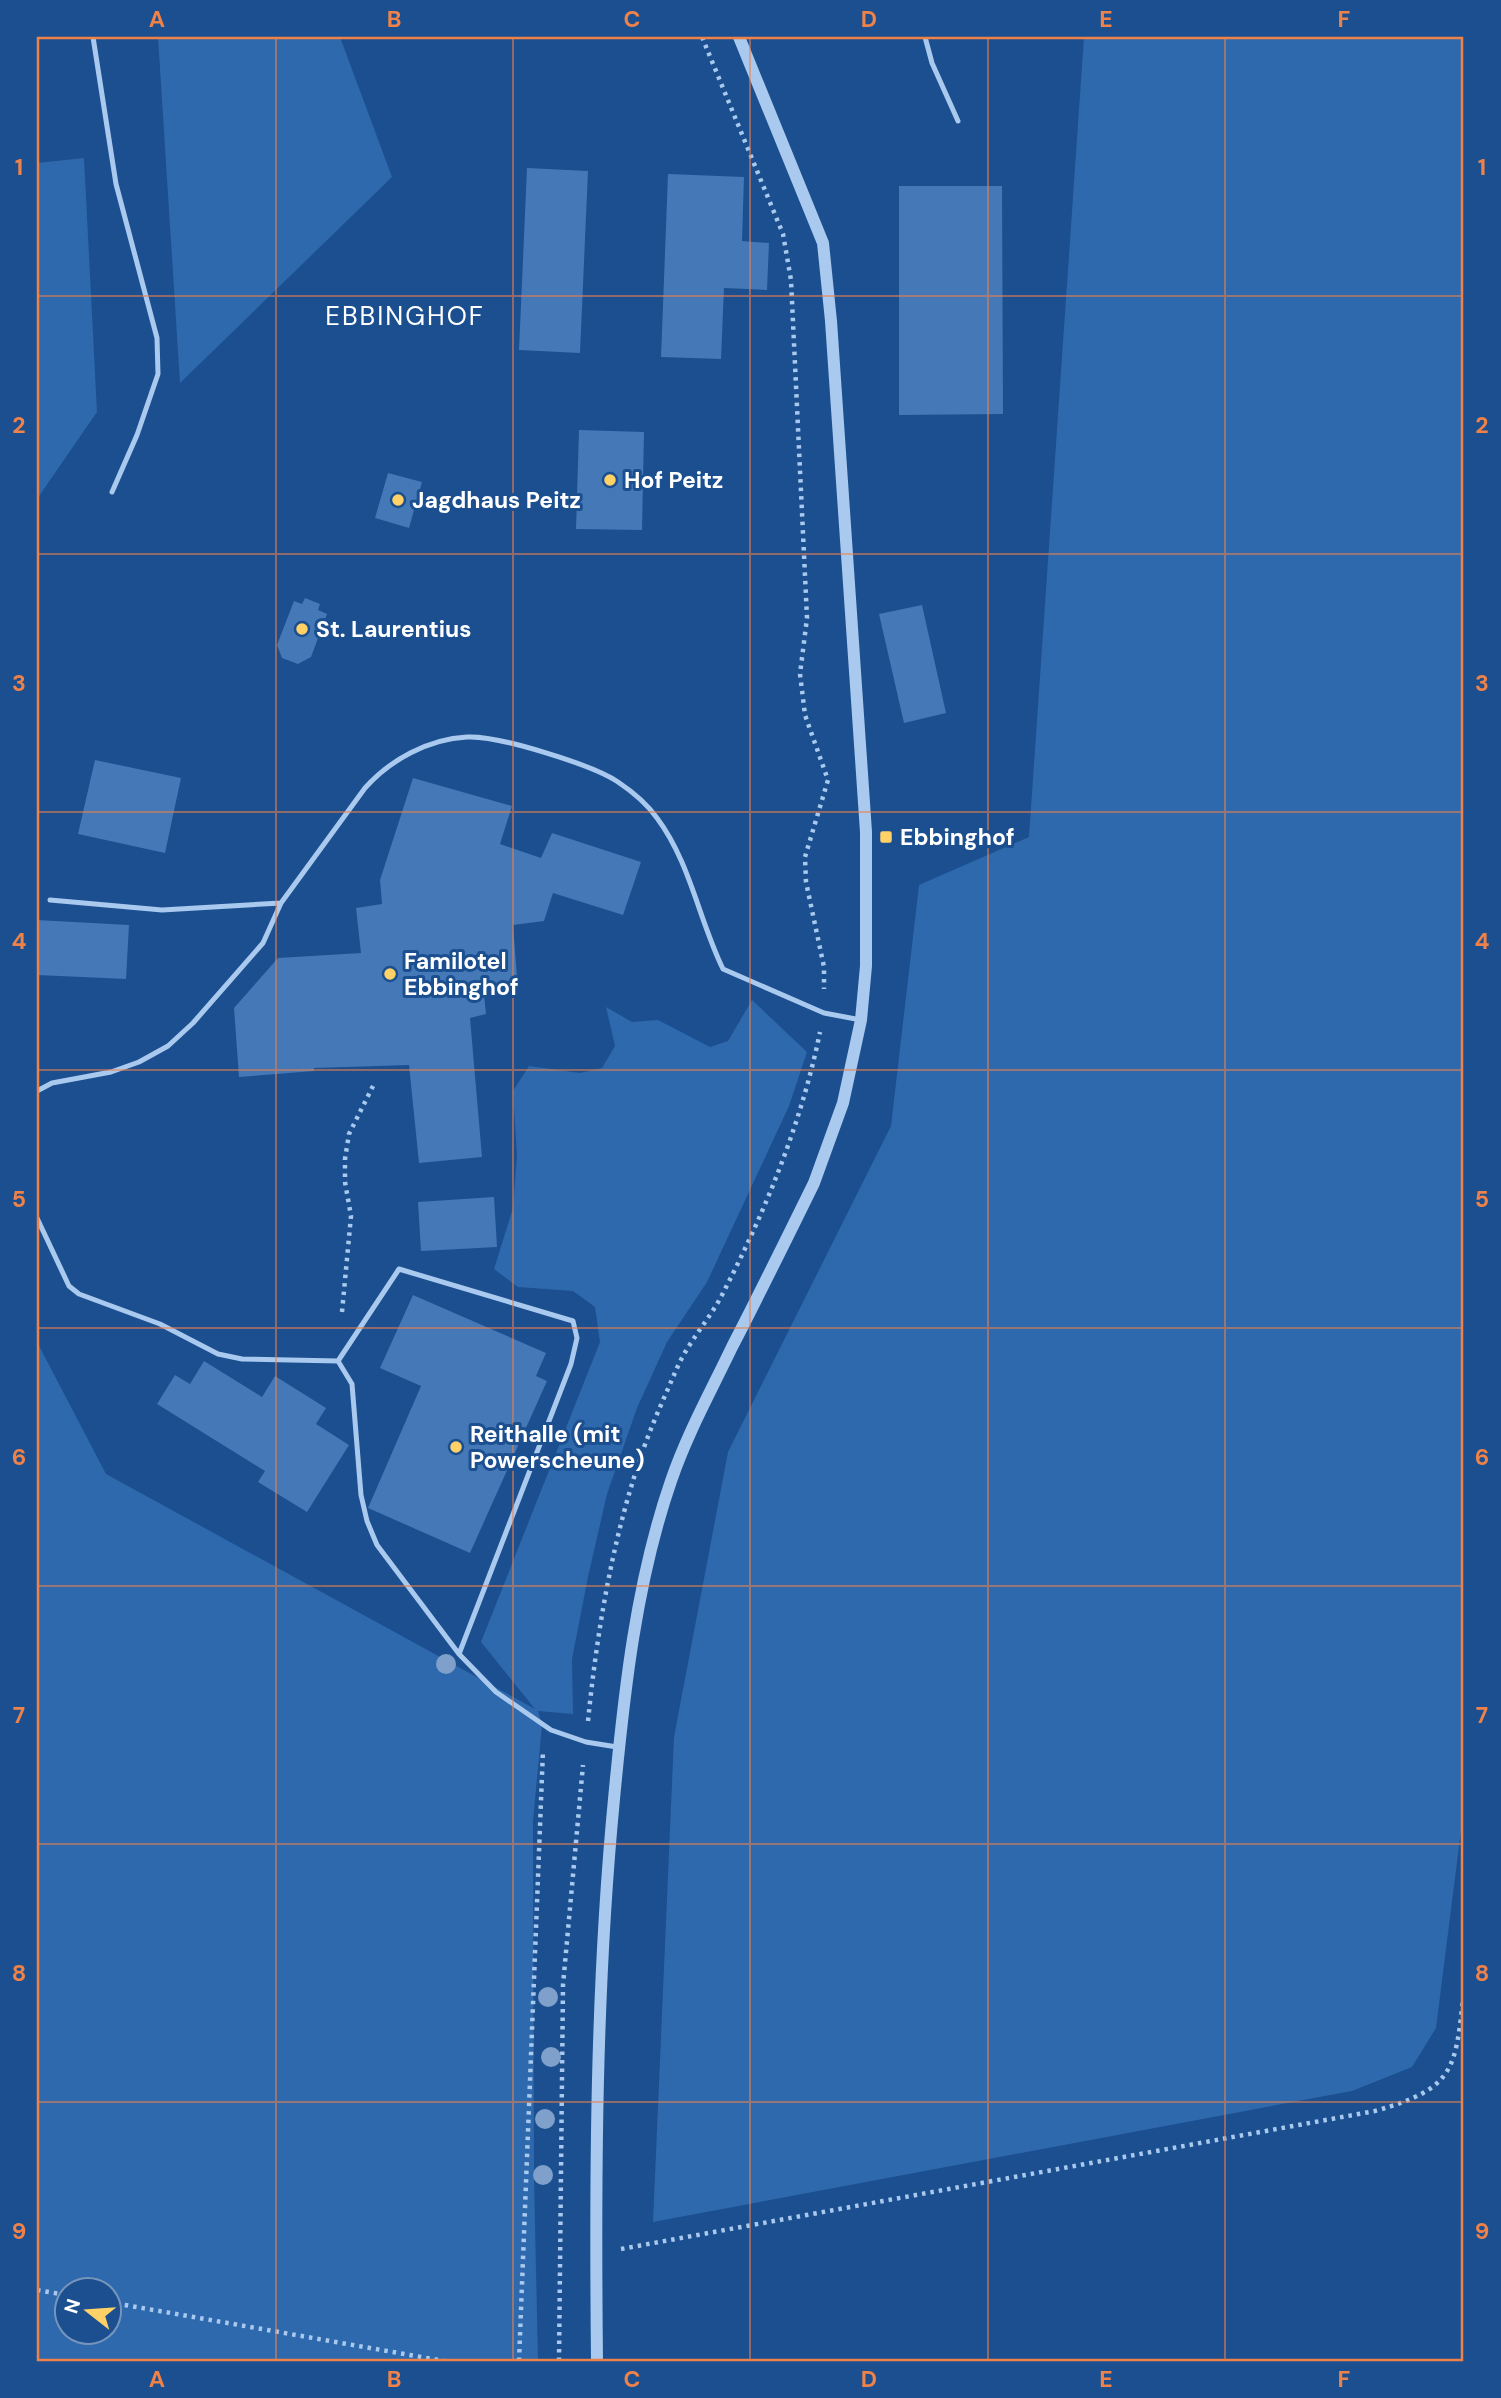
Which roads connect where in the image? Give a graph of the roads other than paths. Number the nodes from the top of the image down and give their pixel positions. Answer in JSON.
{"nodes":[{"id":1,"x":93,"y":37,"type":"edge"},
{"id":2,"x":739,"y":37,"type":"edge"},
{"id":3,"x":925,"y":37,"type":"edge"},
{"id":4,"x":957,"y":121,"type":"dead end"},
{"id":5,"x":112,"y":492,"type":"dead end"},
{"id":6,"x":50,"y":900,"type":"dead end"},
{"id":7,"x":281,"y":903,"type":"junction"},
{"id":8,"x":861,"y":1020,"type":"junction"},
{"id":9,"x":37,"y":1091,"type":"edge"},
{"id":10,"x":37,"y":1218,"type":"edge"},
{"id":11,"x":338,"y":1361,"type":"junction"},
{"id":12,"x":458,"y":1654,"type":"junction"},
{"id":13,"x":619,"y":1748,"type":"junction"},
{"id":14,"x":597,"y":2361,"type":"edge"}],
"edges":[{"from":1,"to":5,"type":"lane"},
{"from":2,"to":8,"type":"street"},
{"from":3,"to":4,"type":"lane"},
{"from":6,"to":7,"type":"lane"},
{"from":7,"to":8,"type":"lane"},
{"from":7,"to":9,"type":"lane"},
{"from":8,"to":13,"type":"street"},
{"from":10,"to":11,"type":"lane"},
{"from":11,"to":12,"type":"lane"},
{"from":11,"to":12,"type":"lane"},
{"from":12,"to":13,"type":"lane"},
{"from":13,"to":14,"type":"street"}]}
